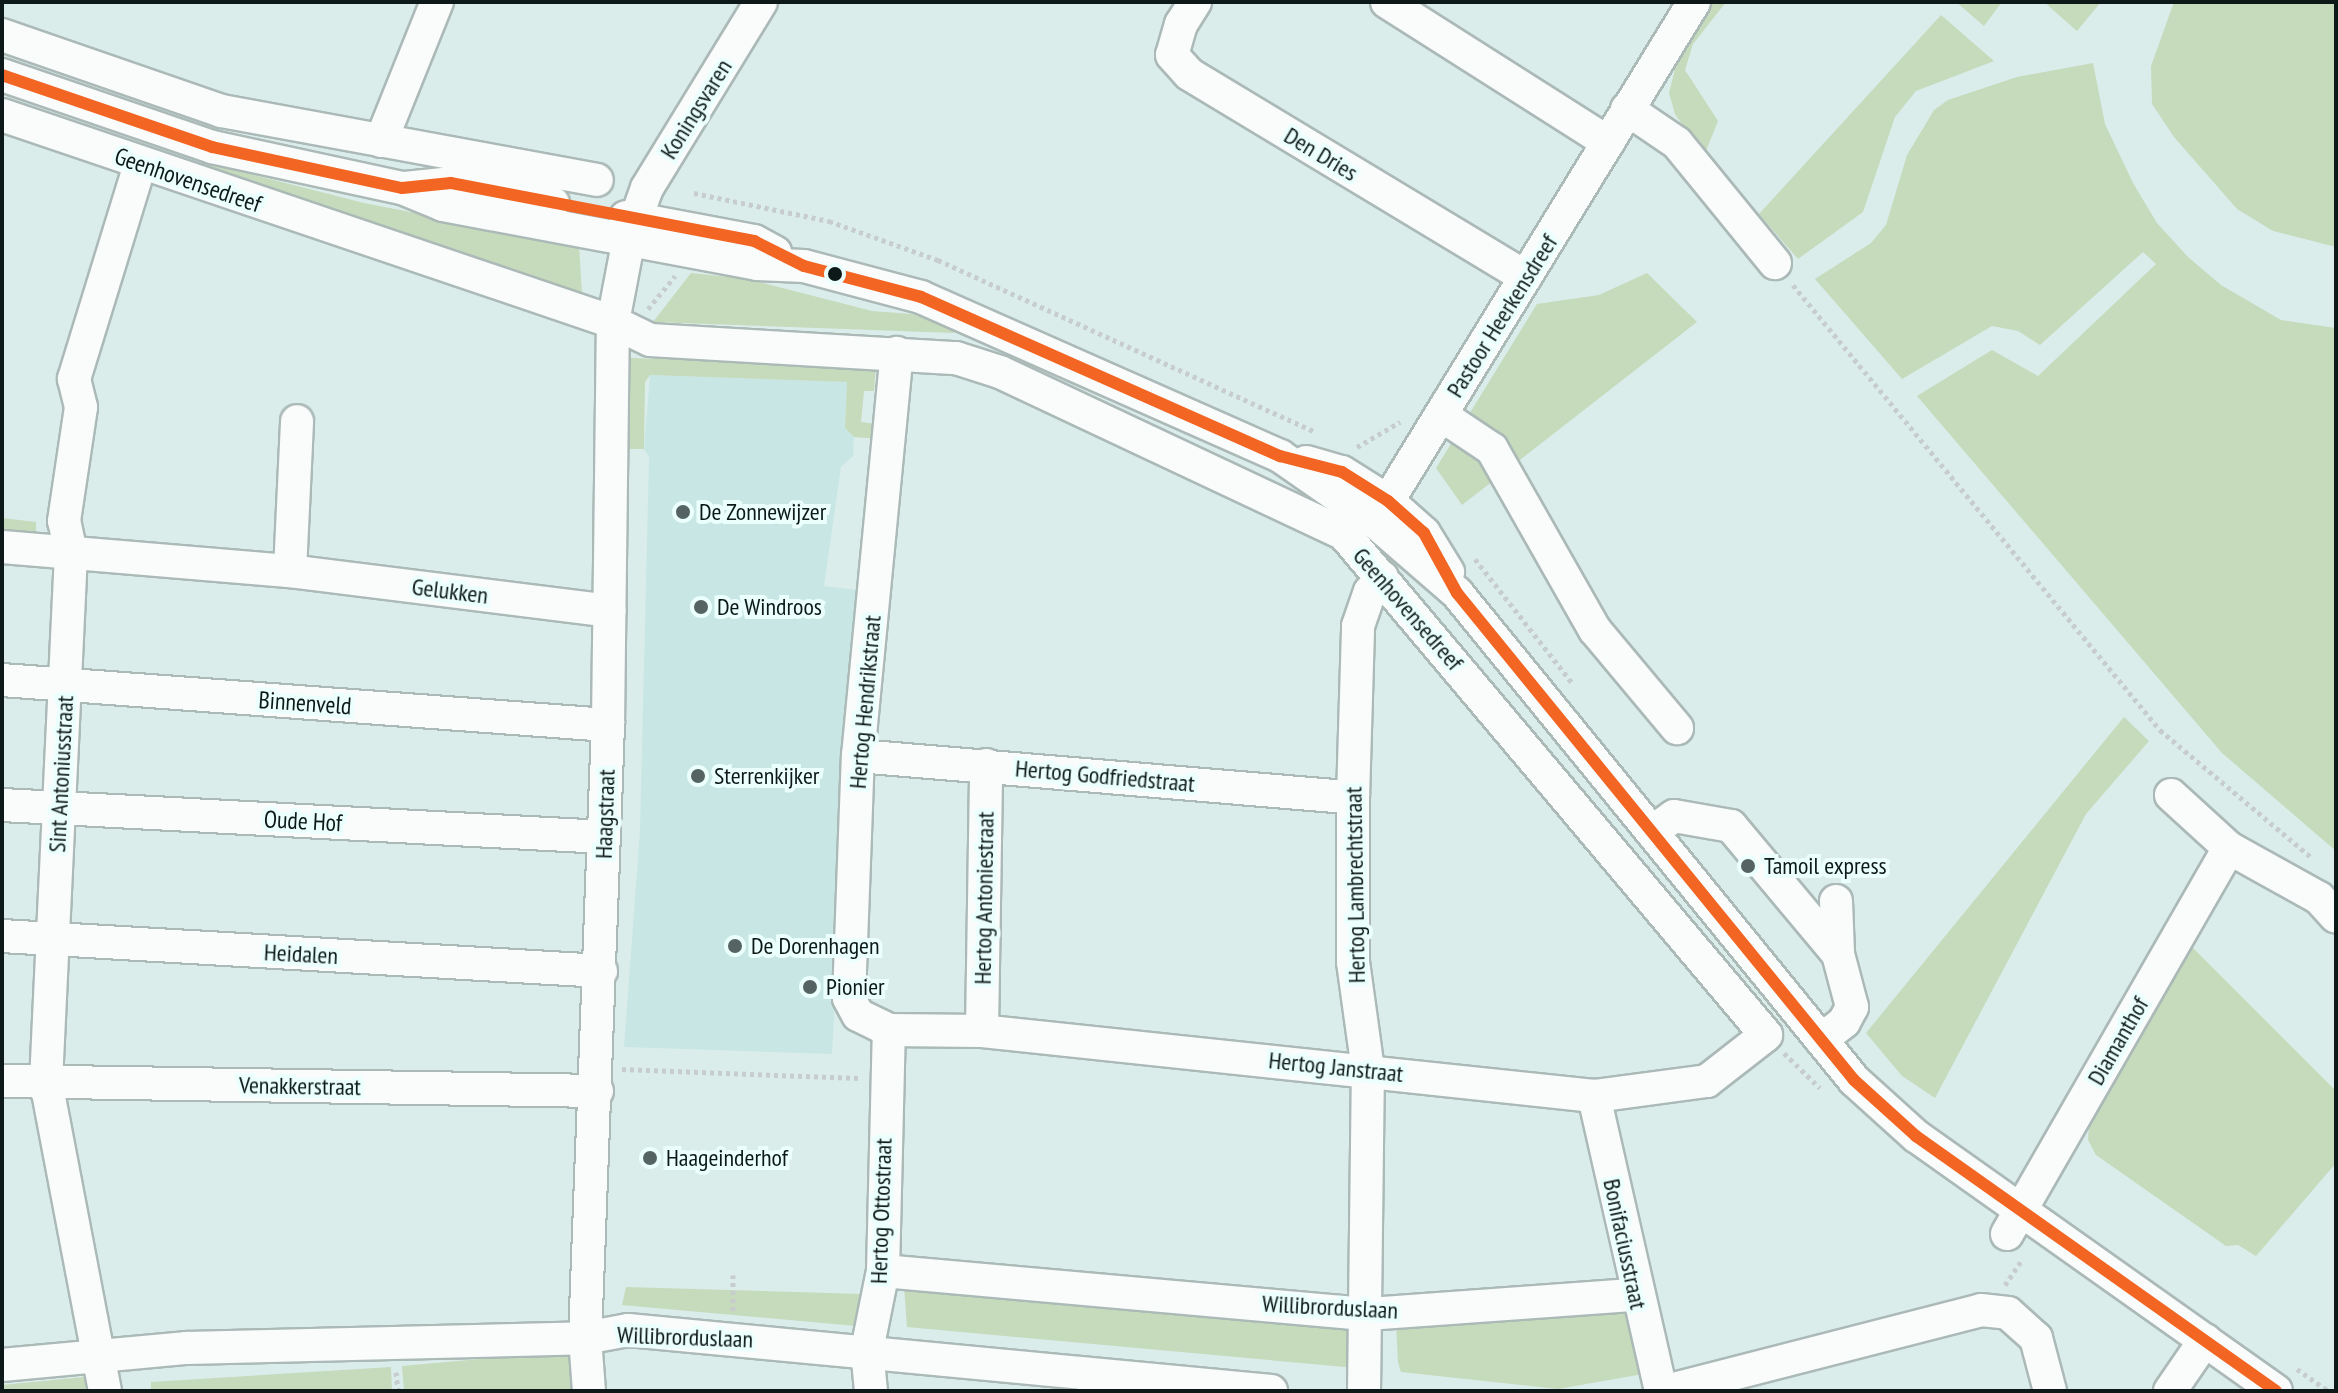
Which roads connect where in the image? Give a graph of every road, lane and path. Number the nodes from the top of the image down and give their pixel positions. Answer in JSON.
{"nodes":[{"id":1,"x":437,"y":2,"type":"edge"},
{"id":2,"x":761,"y":2,"type":"edge"},
{"id":3,"x":1195,"y":2,"type":"edge"},
{"id":4,"x":1387,"y":2,"type":"edge"},
{"id":5,"x":1694,"y":2,"type":"edge"},
{"id":6,"x":2,"y":35,"type":"edge"},
{"id":7,"x":2,"y":75,"type":"edge"},
{"id":8,"x":1627,"y":109,"type":"junction"},
{"id":9,"x":2,"y":115,"type":"edge"},
{"id":10,"x":381,"y":141,"type":"junction"},
{"id":11,"x":1608,"y":142,"type":"junction"},
{"id":12,"x":140,"y":165,"type":"junction"},
{"id":13,"x":597,"y":180,"type":"dead end"},
{"id":14,"x":631,"y":228,"type":"junction"},
{"id":15,"x":1775,"y":263,"type":"joint"},
{"id":16,"x":1526,"y":277,"type":"junction"},
{"id":17,"x":613,"y":322,"type":"junction"},
{"id":18,"x":897,"y":353,"type":"junction"},
{"id":19,"x":1441,"y":415,"type":"junction"},
{"id":20,"x":1407,"y":418,"type":"dead end"},
{"id":21,"x":297,"y":421,"type":"dead end"},
{"id":22,"x":1280,"y":456,"type":"junction"},
{"id":23,"x":1342,"y":472,"type":"junction"},
{"id":24,"x":1381,"y":511,"type":"junction"},
{"id":25,"x":2,"y":547,"type":"edge"},
{"id":26,"x":71,"y":553,"type":"junction"},
{"id":27,"x":290,"y":571,"type":"junction"},
{"id":28,"x":1382,"y":577,"type":"junction"},
{"id":29,"x":610,"y":611,"type":"junction"},
{"id":30,"x":2,"y":680,"type":"edge"},
{"id":31,"x":65,"y":685,"type":"junction"},
{"id":32,"x":608,"y":725,"type":"junction"},
{"id":33,"x":1677,"y":728,"type":"dead end"},
{"id":34,"x":858,"y":756,"type":"junction"},
{"id":35,"x":986,"y":765,"type":"junction"},
{"id":36,"x":2171,"y":795,"type":"dead end"},
{"id":37,"x":1353,"y":798,"type":"junction"},
{"id":38,"x":2,"y":805,"type":"edge"},
{"id":39,"x":59,"y":808,"type":"junction"},
{"id":40,"x":1697,"y":820,"type":"junction"},
{"id":41,"x":1652,"y":832,"type":"junction"},
{"id":42,"x":604,"y":837,"type":"junction"},
{"id":43,"x":2229,"y":848,"type":"junction"},
{"id":44,"x":2324,"y":869,"type":"dead end"},
{"id":45,"x":1836,"y":901,"type":"dead end"},
{"id":46,"x":2336,"y":917,"type":"edge"},
{"id":47,"x":2,"y":936,"type":"edge"},
{"id":48,"x":53,"y":939,"type":"junction"},
{"id":49,"x":1838,"y":954,"type":"junction"},
{"id":50,"x":601,"y":971,"type":"junction"},
{"id":51,"x":1850,"y":999,"type":"junction"},
{"id":52,"x":889,"y":1030,"type":"junction"},
{"id":53,"x":982,"y":1031,"type":"junction"},
{"id":54,"x":1766,"y":1035,"type":"joint"},
{"id":55,"x":1821,"y":1040,"type":"junction"},
{"id":56,"x":1368,"y":1070,"type":"junction"},
{"id":57,"x":884,"y":1079,"type":"junction"},
{"id":58,"x":597,"y":1080,"type":"junction"},
{"id":59,"x":2,"y":1081,"type":"edge"},
{"id":60,"x":46,"y":1082,"type":"junction"},
{"id":61,"x":1594,"y":1096,"type":"junction"},
{"id":62,"x":2019,"y":1231,"type":"junction"},
{"id":63,"x":883,"y":1271,"type":"junction"},
{"id":64,"x":733,"y":1275,"type":"dead end"},
{"id":65,"x":1635,"y":1295,"type":"junction"},
{"id":66,"x":1987,"y":1311,"type":"junction"},
{"id":67,"x":1367,"y":1314,"type":"junction"},
{"id":68,"x":734,"y":1337,"type":"junction"},
{"id":69,"x":585,"y":1338,"type":"junction"},
{"id":70,"x":2205,"y":1340,"type":"junction"},
{"id":71,"x":867,"y":1350,"type":"junction"},
{"id":72,"x":102,"y":1356,"type":"junction"},
{"id":73,"x":2,"y":1365,"type":"edge"},
{"id":74,"x":105,"y":1391,"type":"edge"},
{"id":75,"x":589,"y":1391,"type":"edge"},
{"id":76,"x":871,"y":1391,"type":"edge"},
{"id":77,"x":1271,"y":1391,"type":"edge"},
{"id":78,"x":1364,"y":1391,"type":"edge"},
{"id":79,"x":1664,"y":1391,"type":"edge"},
{"id":80,"x":2050,"y":1391,"type":"edge"},
{"id":81,"x":2170,"y":1391,"type":"edge"},
{"id":82,"x":2276,"y":1391,"type":"edge"}],
"edges":[{"from":1,"to":10,"type":"street"},
{"from":2,"to":14,"type":"street","name":"Koningsvaren"},
{"from":3,"to":16,"type":"street","name":"Den Dries"},
{"from":4,"to":11,"type":"street"},
{"from":5,"to":8,"type":"street","name":"Pastoor Heerkensdreef"},
{"from":6,"to":10,"type":"street"},
{"from":7,"to":14,"type":"street","name":"Geenhovensedreef"},
{"from":8,"to":11,"type":"street","name":"Pastoor Heerkensdreef"},
{"from":8,"to":15,"type":"street"},
{"from":9,"to":12,"type":"street","name":"Geenhovensedreef"},
{"from":10,"to":13,"type":"street"},
{"from":11,"to":16,"type":"street","name":"Pastoor Heerkensdreef"},
{"from":12,"to":17,"type":"street","name":"Geenhovensedreef"},
{"from":12,"to":26,"type":"street","name":"Sint Antoniusstraat"},
{"from":14,"to":17,"type":"street","name":"Haagstraat"},
{"from":14,"to":22,"type":"street","name":"Geenhovensedreef"},
{"from":15,"to":44,"type":"path"},
{"from":16,"to":19,"type":"street","name":"Pastoor Heerkensdreef"},
{"from":17,"to":18,"type":"street","name":"Geenhovensedreef"},
{"from":17,"to":29,"type":"street","name":"Haagstraat"},
{"from":18,"to":28,"type":"street","name":"Geenhovensedreef"},
{"from":18,"to":34,"type":"street","name":"Hertog Hendrikstraat"},
{"from":19,"to":24,"type":"street","name":"Pastoor Heerkensdreef"},
{"from":19,"to":33,"type":"street"},
{"from":20,"to":23,"type":"path"},
{"from":21,"to":27,"type":"street"},
{"from":22,"to":23,"type":"street","name":"Geenhovensedreef"},
{"from":22,"to":24,"type":"street","name":"Geenhovensedreef"},
{"from":23,"to":24,"type":"street","name":"Geenhovensedreef"},
{"from":24,"to":41,"type":"street","name":"Geenhovensedreef"},
{"from":25,"to":26,"type":"street","name":"Gelukken"},
{"from":26,"to":27,"type":"street","name":"Gelukken"},
{"from":26,"to":31,"type":"street","name":"Sint Antoniusstraat"},
{"from":27,"to":29,"type":"street","name":"Gelukken"},
{"from":28,"to":37,"type":"street","name":"Hertog Lambrechtstraat"},
{"from":28,"to":54,"type":"street","name":"Geenhovensedreef"},
{"from":29,"to":32,"type":"street","name":"Haagstraat"},
{"from":30,"to":31,"type":"street","name":"Binnenveld"},
{"from":31,"to":32,"type":"street","name":"Binnenveld"},
{"from":31,"to":39,"type":"street","name":"Sint Antoniusstraat"},
{"from":32,"to":42,"type":"street","name":"Haagstraat"},
{"from":34,"to":35,"type":"street","name":"Hertog Godfriedstraat"},
{"from":34,"to":52,"type":"street","name":"Hertog Hendrikstraat"},
{"from":35,"to":37,"type":"street","name":"Hertog Godfriedstraat"},
{"from":35,"to":53,"type":"street","name":"Hertog Antoniestraat"},
{"from":36,"to":43,"type":"street"},
{"from":37,"to":56,"type":"street","name":"Hertog Lambrechtstraat"},
{"from":38,"to":39,"type":"street","name":"Oude Hof"},
{"from":39,"to":42,"type":"street","name":"Oude Hof"},
{"from":39,"to":48,"type":"street","name":"Sint Antoniusstraat"},
{"from":40,"to":41,"type":"street"},
{"from":40,"to":49,"type":"street"},
{"from":40,"to":51,"type":"street"},
{"from":41,"to":55,"type":"street","name":"Geenhovensedreef"},
{"from":42,"to":50,"type":"street","name":"Haagstraat"},
{"from":43,"to":46,"type":"street"},
{"from":43,"to":62,"type":"street","name":"Diamanthof"},
{"from":45,"to":49,"type":"street"},
{"from":47,"to":48,"type":"street","name":"Heidalen"},
{"from":48,"to":50,"type":"street","name":"Heidalen"},
{"from":48,"to":60,"type":"street","name":"Sint Antoniusstraat"},
{"from":49,"to":51,"type":"street"},
{"from":50,"to":58,"type":"street","name":"Haagstraat"},
{"from":51,"to":55,"type":"street"},
{"from":52,"to":53,"type":"street","name":"Hertog Janstraat"},
{"from":52,"to":57,"type":"street","name":"Hertog Ottostraat"},
{"from":53,"to":56,"type":"street","name":"Hertog Janstraat"},
{"from":54,"to":61,"type":"street","name":"Hertog Janstraat"},
{"from":55,"to":62,"type":"street","name":"Geenhovensedreef"},
{"from":56,"to":61,"type":"street","name":"Hertog Janstraat"},
{"from":56,"to":67,"type":"street","name":"Hertog Lambrechtstraat"},
{"from":57,"to":58,"type":"path"},
{"from":57,"to":63,"type":"street","name":"Hertog Ottostraat"},
{"from":58,"to":60,"type":"street","name":"Venakkerstraat"},
{"from":58,"to":69,"type":"street","name":"Haagstraat"},
{"from":59,"to":60,"type":"street","name":"Venakkerstraat"},
{"from":60,"to":72,"type":"street","name":"Sint Antoniusstraat"},
{"from":61,"to":65,"type":"street","name":"Bonifaciusstraat"},
{"from":62,"to":66,"type":"path"},
{"from":62,"to":70,"type":"street","name":"Geenhovensedreef"},
{"from":63,"to":67,"type":"street","name":"Willibrorduslaan"},
{"from":63,"to":71,"type":"street","name":"Hertog Ottostraat"},
{"from":64,"to":68,"type":"path"},
{"from":65,"to":67,"type":"street","name":"Willibrorduslaan"},
{"from":65,"to":79,"type":"street","name":"Bonifaciusstraat"},
{"from":66,"to":79,"type":"street"},
{"from":66,"to":80,"type":"street"},
{"from":67,"to":78,"type":"street","name":"Hertog Lambrechtstraat"},
{"from":68,"to":69,"type":"street","name":"Willibrorduslaan"},
{"from":68,"to":71,"type":"street","name":"Willibrorduslaan"},
{"from":69,"to":72,"type":"street","name":"Willibrorduslaan"},
{"from":69,"to":75,"type":"street","name":"Haagstraat"},
{"from":70,"to":81,"type":"street"},
{"from":70,"to":82,"type":"street","name":"Geenhovensedreef"},
{"from":71,"to":76,"type":"street","name":"Hertog Ottostraat"},
{"from":71,"to":77,"type":"street","name":"Willibrorduslaan"},
{"from":72,"to":73,"type":"street","name":"Willibrorduslaan"},
{"from":72,"to":74,"type":"street","name":"Sint Antoniusstraat"}]}
